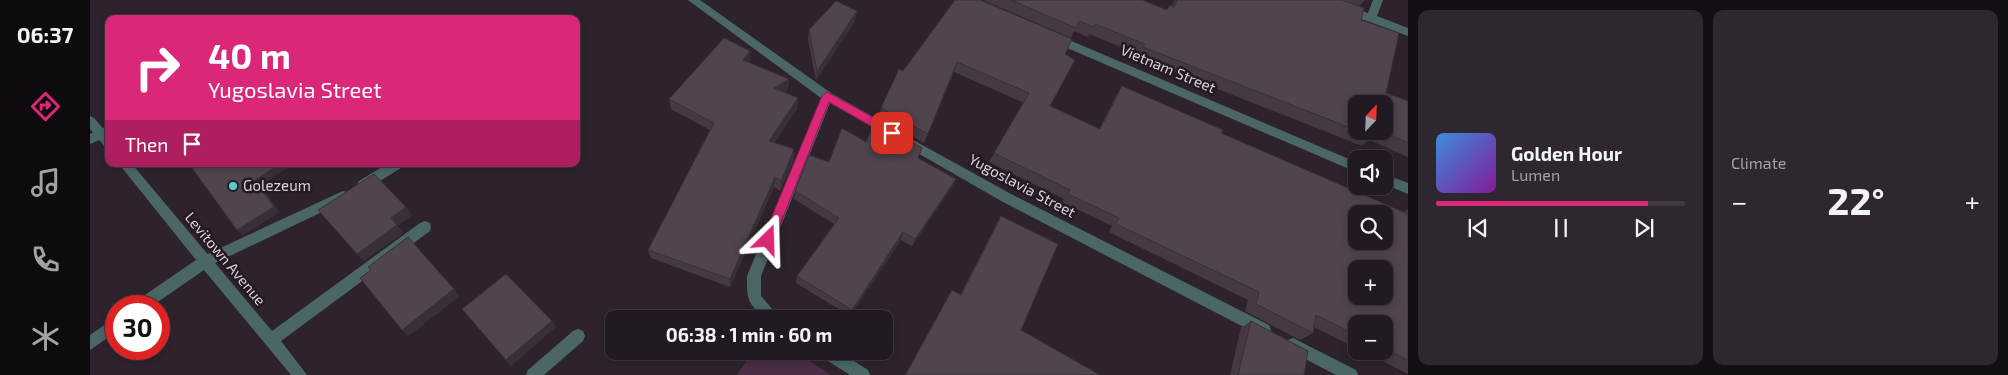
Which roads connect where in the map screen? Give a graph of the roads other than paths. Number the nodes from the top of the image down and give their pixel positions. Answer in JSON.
{"nodes":[{"id":1,"x":693,"y":0,"type":"edge"},
{"id":2,"x":1322,"y":0,"type":"edge"},
{"id":3,"x":1378,"y":0,"type":"edge"},
{"id":4,"x":1372,"y":18,"type":"junction"},
{"id":5,"x":1040,"y":31,"type":"edge"},
{"id":6,"x":1408,"y":32,"type":"edge"},
{"id":7,"x":827,"y":96,"type":"junction"},
{"id":8,"x":90,"y":121,"type":"edge"},
{"id":9,"x":100,"y":134,"type":"edge"},
{"id":10,"x":1348,"y":164,"type":"edge"},
{"id":11,"x":128,"y":167,"type":"edge"},
{"id":12,"x":392,"y":167,"type":"edge"},
{"id":13,"x":1393,"y":183,"type":"edge"},
{"id":14,"x":1408,"y":190,"type":"edge"},
{"id":15,"x":425,"y":228,"type":"dead end"},
{"id":16,"x":206,"y":261,"type":"junction"},
{"id":17,"x":157,"y":295,"type":"edge"},
{"id":18,"x":765,"y":310,"type":"edge"},
{"id":19,"x":105,"y":332,"type":"edge"},
{"id":20,"x":578,"y":336,"type":"dead end"},
{"id":21,"x":272,"y":340,"type":"junction"},
{"id":22,"x":90,"y":343,"type":"edge"},
{"id":23,"x":839,"y":360,"type":"edge"},
{"id":24,"x":300,"y":375,"type":"edge"},
{"id":25,"x":533,"y":375,"type":"edge"},
{"id":26,"x":863,"y":375,"type":"edge"},
{"id":27,"x":1351,"y":375,"type":"edge"}],
"edges":[{"from":1,"to":7,"type":"street","name":"Yugoslavia Street"},
{"from":2,"to":4,"type":"street"},
{"from":3,"to":4,"type":"street"},
{"from":4,"to":6,"type":"street"},
{"from":5,"to":10,"type":"street","name":"Vietnam Street"},
{"from":7,"to":18,"type":"street"},
{"from":7,"to":27,"type":"street","name":"Yugoslavia Street"},
{"from":8,"to":9,"type":"street"},
{"from":11,"to":16,"type":"street","name":"Levitown Avenue"},
{"from":12,"to":16,"type":"street"},
{"from":13,"to":14,"type":"street"},
{"from":15,"to":21,"type":"street"},
{"from":16,"to":17,"type":"street"},
{"from":16,"to":21,"type":"street","name":"Levitown Avenue"},
{"from":19,"to":22,"type":"street"},
{"from":20,"to":25,"type":"street"},
{"from":21,"to":24,"type":"street","name":"Levitown Avenue"},
{"from":23,"to":26,"type":"street"}]}
